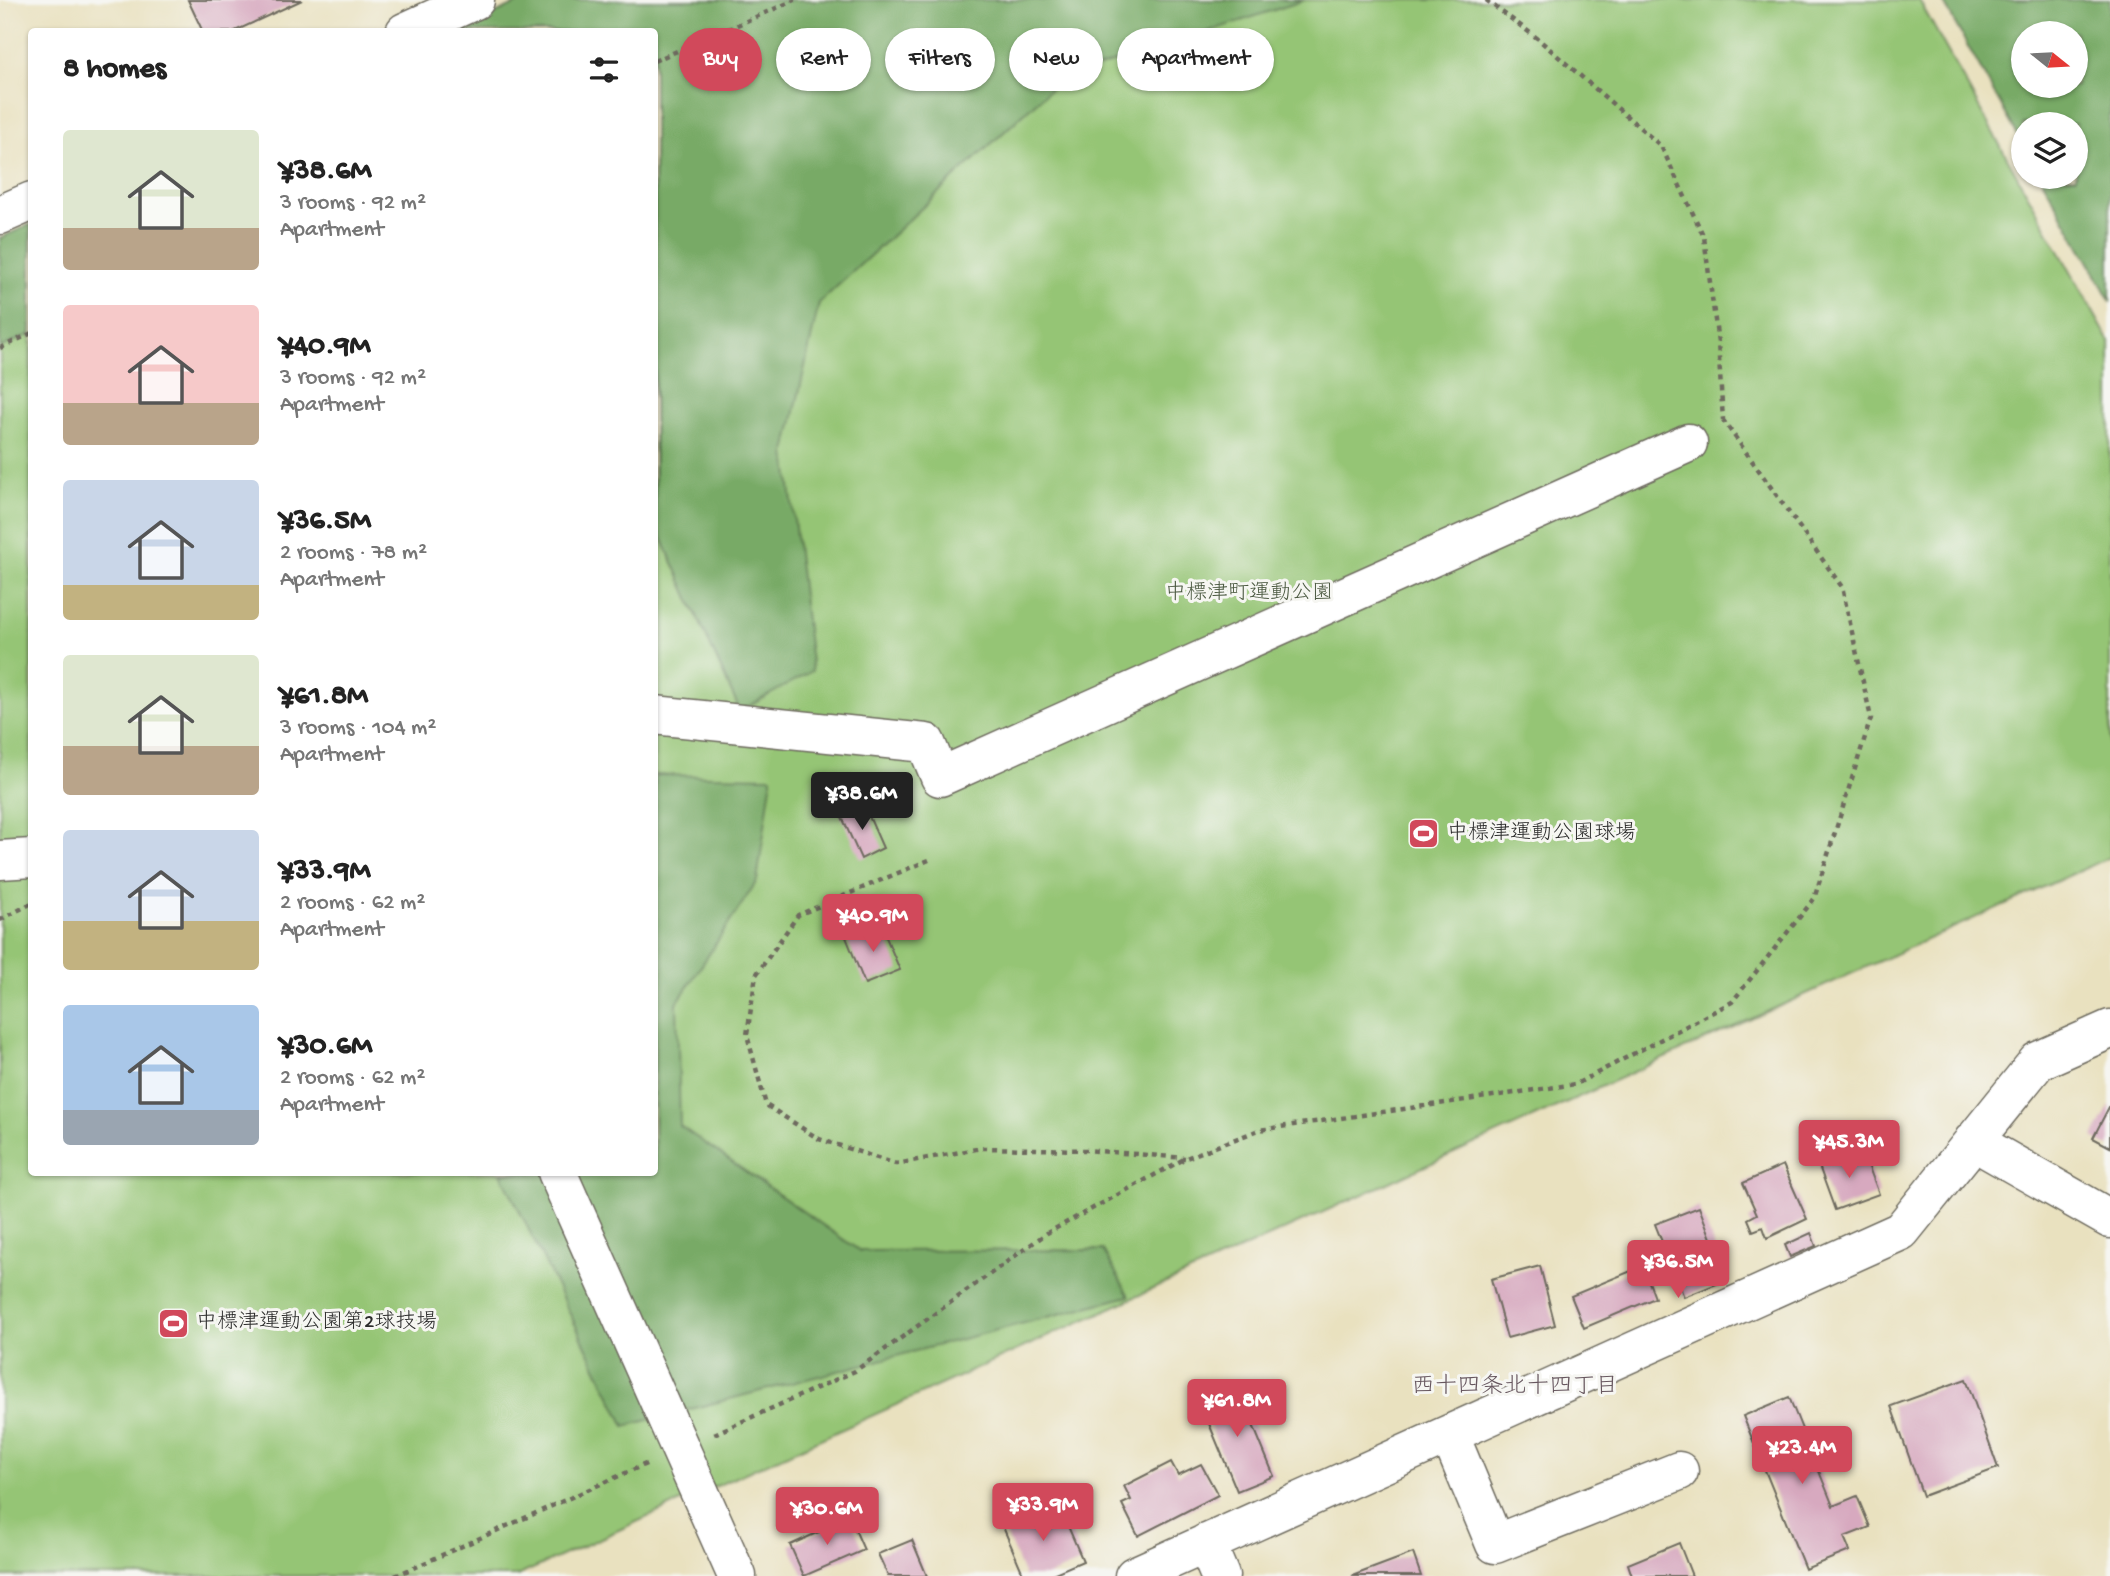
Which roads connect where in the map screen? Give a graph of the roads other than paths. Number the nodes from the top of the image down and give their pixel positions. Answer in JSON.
{"nodes":[{"id":1,"x":475,"y":0,"type":"edge"},
{"id":2,"x":414,"y":28,"type":"edge"},
{"id":3,"x":28,"y":203,"type":"edge"},
{"id":4,"x":0,"y":215,"type":"edge"},
{"id":5,"x":1688,"y":443,"type":"road end"},
{"id":6,"x":658,"y":715,"type":"edge"},
{"id":7,"x":28,"y":858,"type":"edge"},
{"id":8,"x":0,"y":860,"type":"edge"},
{"id":9,"x":2110,"y":1029,"type":"edge"},
{"id":10,"x":1973,"y":1141,"type":"junction"},
{"id":11,"x":559,"y":1176,"type":"edge"},
{"id":12,"x":2110,"y":1219,"type":"edge"},
{"id":13,"x":1450,"y":1436,"type":"junction"},
{"id":14,"x":1679,"y":1471,"type":"dead end"},
{"id":15,"x":1213,"y":1560,"type":"edge"},
{"id":16,"x":737,"y":1576,"type":"edge"},
{"id":17,"x":1134,"y":1576,"type":"edge"}],
"edges":[{"from":1,"to":2,"type":"street"},
{"from":3,"to":4,"type":"street"},
{"from":5,"to":6,"type":"street"},
{"from":7,"to":8,"type":"street"},
{"from":9,"to":10,"type":"street"},
{"from":10,"to":12,"type":"street"},
{"from":10,"to":13,"type":"street"},
{"from":11,"to":16,"type":"street"},
{"from":13,"to":14,"type":"street"},
{"from":13,"to":15,"type":"street"},
{"from":15,"to":17,"type":"street"}]}
